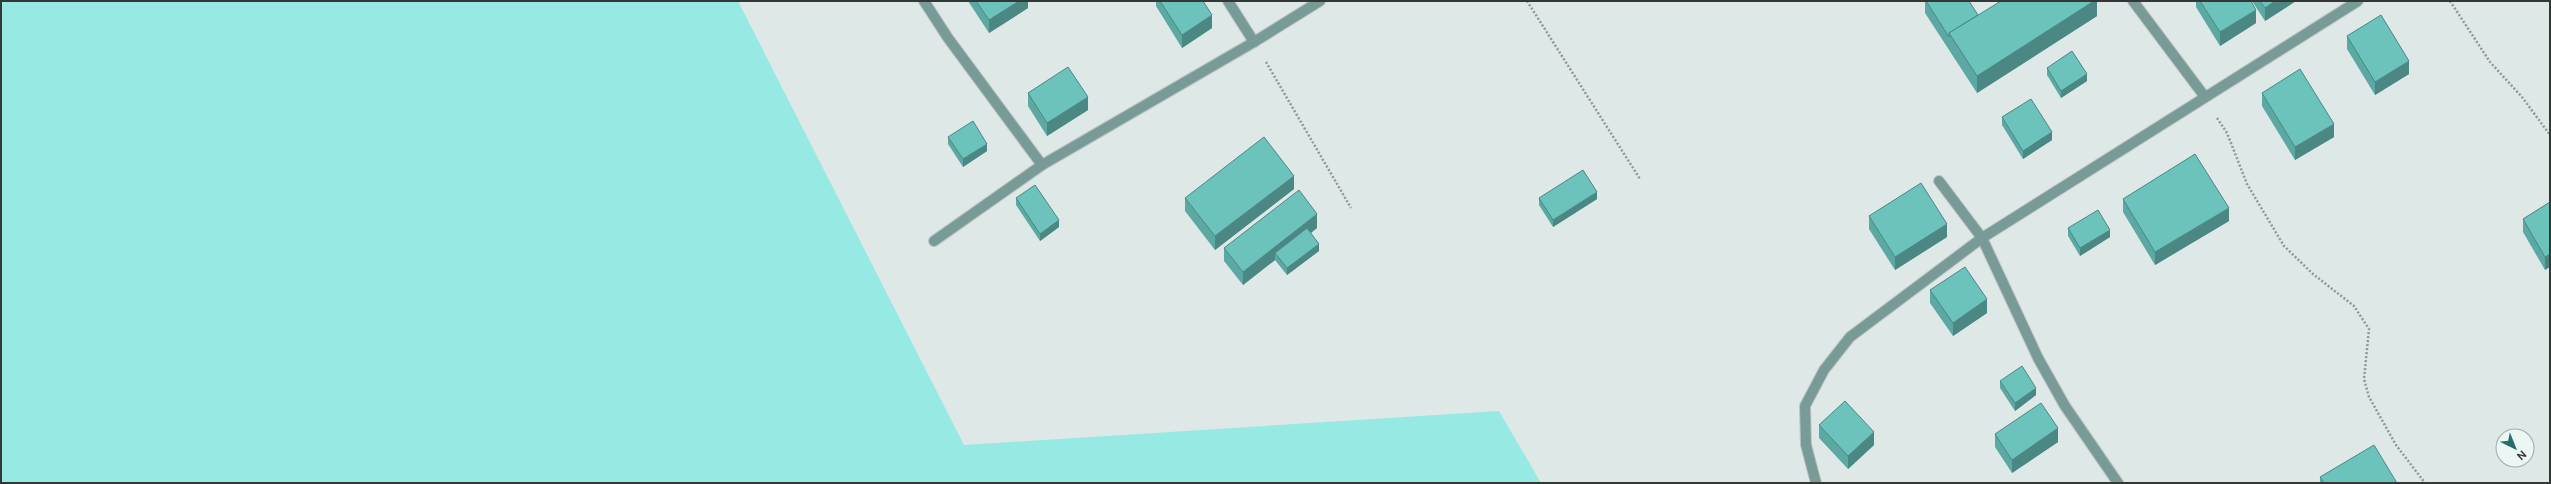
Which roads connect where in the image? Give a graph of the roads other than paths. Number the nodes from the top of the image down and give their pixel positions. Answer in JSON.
{"nodes":[{"id":1,"x":924,"y":1,"type":"edge"},
{"id":2,"x":1228,"y":1,"type":"edge"},
{"id":3,"x":1320,"y":1,"type":"edge"},
{"id":4,"x":2133,"y":1,"type":"edge"},
{"id":5,"x":2358,"y":1,"type":"edge"},
{"id":6,"x":1254,"y":42,"type":"junction"},
{"id":7,"x":2205,"y":97,"type":"junction"},
{"id":8,"x":1042,"y":165,"type":"junction"},
{"id":9,"x":1939,"y":181,"type":"dead end"},
{"id":10,"x":1982,"y":238,"type":"junction"},
{"id":11,"x":934,"y":241,"type":"dead end"},
{"id":12,"x":1816,"y":483,"type":"edge"},
{"id":13,"x":2118,"y":483,"type":"edge"}],
"edges":[{"from":1,"to":8,"type":"street"},
{"from":2,"to":6,"type":"street"},
{"from":3,"to":6,"type":"street"},
{"from":4,"to":7,"type":"street"},
{"from":5,"to":7,"type":"street"},
{"from":6,"to":8,"type":"street"},
{"from":7,"to":10,"type":"street"},
{"from":8,"to":11,"type":"street"},
{"from":9,"to":10,"type":"street"},
{"from":10,"to":12,"type":"street"},
{"from":10,"to":13,"type":"street"}]}
